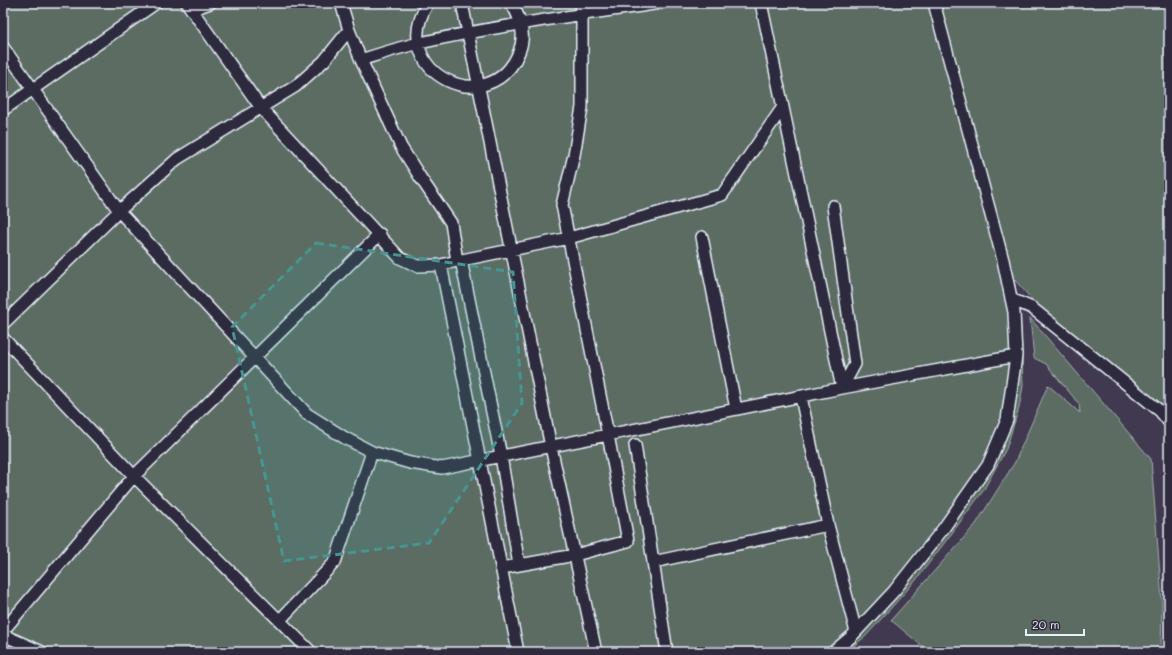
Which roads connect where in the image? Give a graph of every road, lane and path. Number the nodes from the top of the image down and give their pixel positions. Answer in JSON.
{"nodes":[{"id":1,"x":156,"y":3,"type":"edge"},
{"id":2,"x":210,"y":3,"type":"edge"},
{"id":3,"x":340,"y":3,"type":"edge"},
{"id":4,"x":428,"y":3,"type":"edge"},
{"id":5,"x":462,"y":3,"type":"edge"},
{"id":6,"x":512,"y":3,"type":"edge"},
{"id":7,"x":581,"y":3,"type":"edge"},
{"id":8,"x":661,"y":3,"type":"edge"},
{"id":9,"x":761,"y":3,"type":"edge"},
{"id":10,"x":934,"y":3,"type":"edge"},
{"id":11,"x":190,"y":7,"type":"edge"},
{"id":12,"x":582,"y":14,"type":"junction"},
{"id":13,"x":521,"y":24,"type":"junction"},
{"id":14,"x":349,"y":30,"type":"junction"},
{"id":15,"x":468,"y":34,"type":"junction"},
{"id":16,"x":419,"y":43,"type":"junction"},
{"id":17,"x":3,"y":47,"type":"edge"},
{"id":18,"x":361,"y":60,"type":"junction"},
{"id":19,"x":478,"y":86,"type":"junction"},
{"id":20,"x":33,"y":89,"type":"junction"},
{"id":21,"x":783,"y":107,"type":"junction"},
{"id":22,"x":261,"y":108,"type":"junction"},
{"id":23,"x":3,"y":110,"type":"edge"},
{"id":24,"x":833,"y":206,"type":"dead end"},
{"id":25,"x":119,"y":211,"type":"junction"},
{"id":26,"x":380,"y":234,"type":"junction"},
{"id":27,"x":702,"y":237,"type":"dead end"},
{"id":28,"x":569,"y":238,"type":"junction"},
{"id":29,"x":511,"y":250,"type":"junction"},
{"id":30,"x":459,"y":260,"type":"junction"},
{"id":31,"x":441,"y":265,"type":"junction"},
{"id":32,"x":1011,"y":299,"type":"junction"},
{"id":33,"x":3,"y":324,"type":"edge"},
{"id":34,"x":3,"y":338,"type":"edge"},
{"id":35,"x":1016,"y":356,"type":"junction"},
{"id":36,"x":254,"y":357,"type":"junction"},
{"id":37,"x":842,"y":388,"type":"junction"},
{"id":38,"x":801,"y":397,"type":"junction"},
{"id":39,"x":736,"y":409,"type":"junction"},
{"id":40,"x":1169,"y":422,"type":"edge"},
{"id":41,"x":608,"y":434,"type":"junction"},
{"id":42,"x":635,"y":446,"type":"dead end"},
{"id":43,"x":551,"y":447,"type":"junction"},
{"id":44,"x":372,"y":452,"type":"junction"},
{"id":45,"x":501,"y":456,"type":"junction"},
{"id":46,"x":480,"y":460,"type":"junction"},
{"id":47,"x":134,"y":476,"type":"junction"},
{"id":48,"x":828,"y":525,"type":"junction"},
{"id":49,"x":575,"y":555,"type":"junction"},
{"id":50,"x":653,"y":562,"type":"junction"},
{"id":51,"x":519,"y":565,"type":"junction"},
{"id":52,"x":502,"y":568,"type":"junction"},
{"id":53,"x":280,"y":620,"type":"junction"},
{"id":54,"x":3,"y":631,"type":"edge"},
{"id":55,"x":856,"y":632,"type":"junction"},
{"id":56,"x":3,"y":635,"type":"edge"},
{"id":57,"x":42,"y":652,"type":"edge"},
{"id":58,"x":311,"y":652,"type":"edge"},
{"id":59,"x":518,"y":652,"type":"edge"},
{"id":60,"x":596,"y":652,"type":"edge"},
{"id":61,"x":667,"y":652,"type":"edge"},
{"id":62,"x":833,"y":652,"type":"edge"}],
"edges":[{"from":1,"to":20,"type":"lane"},
{"from":2,"to":11,"type":"lane"},
{"from":3,"to":14,"type":"lane"},
{"from":4,"to":16,"type":"lane"},
{"from":5,"to":15,"type":"lane"},
{"from":6,"to":13,"type":"lane"},
{"from":7,"to":12,"type":"lane"},
{"from":8,"to":12,"type":"lane"},
{"from":9,"to":21,"type":"lane"},
{"from":10,"to":32,"type":"lane"},
{"from":11,"to":22,"type":"lane"},
{"from":12,"to":13,"type":"lane"},
{"from":12,"to":28,"type":"lane"},
{"from":13,"to":15,"type":"lane"},
{"from":13,"to":19,"type":"lane"},
{"from":14,"to":18,"type":"lane"},
{"from":14,"to":22,"type":"lane"},
{"from":15,"to":16,"type":"lane"},
{"from":15,"to":19,"type":"lane"},
{"from":16,"to":18,"type":"lane"},
{"from":16,"to":19,"type":"lane"},
{"from":17,"to":20,"type":"lane"},
{"from":18,"to":30,"type":"lane"},
{"from":19,"to":29,"type":"lane"},
{"from":20,"to":23,"type":"lane"},
{"from":20,"to":25,"type":"lane"},
{"from":21,"to":28,"type":"lane"},
{"from":21,"to":37,"type":"lane"},
{"from":22,"to":25,"type":"lane"},
{"from":22,"to":26,"type":"lane"},
{"from":24,"to":37,"type":"lane"},
{"from":25,"to":33,"type":"lane"},
{"from":25,"to":36,"type":"lane"},
{"from":26,"to":31,"type":"lane"},
{"from":26,"to":36,"type":"lane"},
{"from":27,"to":39,"type":"lane"},
{"from":28,"to":29,"type":"lane"},
{"from":28,"to":41,"type":"lane"},
{"from":29,"to":30,"type":"lane"},
{"from":29,"to":43,"type":"lane"},
{"from":30,"to":31,"type":"lane"},
{"from":30,"to":45,"type":"lane"},
{"from":31,"to":46,"type":"lane"},
{"from":32,"to":35,"type":"lane"},
{"from":32,"to":40,"type":"lane"},
{"from":34,"to":47,"type":"lane"},
{"from":35,"to":37,"type":"lane"},
{"from":35,"to":55,"type":"lane"},
{"from":36,"to":44,"type":"lane"},
{"from":36,"to":47,"type":"lane"},
{"from":37,"to":38,"type":"lane"},
{"from":38,"to":39,"type":"lane"},
{"from":38,"to":48,"type":"lane"},
{"from":39,"to":41,"type":"lane"},
{"from":41,"to":43,"type":"lane"},
{"from":41,"to":49,"type":"lane"},
{"from":42,"to":50,"type":"lane"},
{"from":43,"to":45,"type":"lane"},
{"from":43,"to":49,"type":"lane"},
{"from":44,"to":46,"type":"lane"},
{"from":44,"to":53,"type":"lane"},
{"from":45,"to":46,"type":"lane"},
{"from":45,"to":51,"type":"lane"},
{"from":46,"to":52,"type":"lane"},
{"from":47,"to":53,"type":"lane"},
{"from":47,"to":54,"type":"lane"},
{"from":48,"to":50,"type":"lane"},
{"from":48,"to":55,"type":"lane"},
{"from":49,"to":51,"type":"lane"},
{"from":49,"to":60,"type":"lane"},
{"from":50,"to":61,"type":"lane"},
{"from":51,"to":52,"type":"lane"},
{"from":52,"to":59,"type":"lane"},
{"from":53,"to":58,"type":"lane"},
{"from":55,"to":62,"type":"lane"},
{"from":56,"to":57,"type":"lane"}]}
